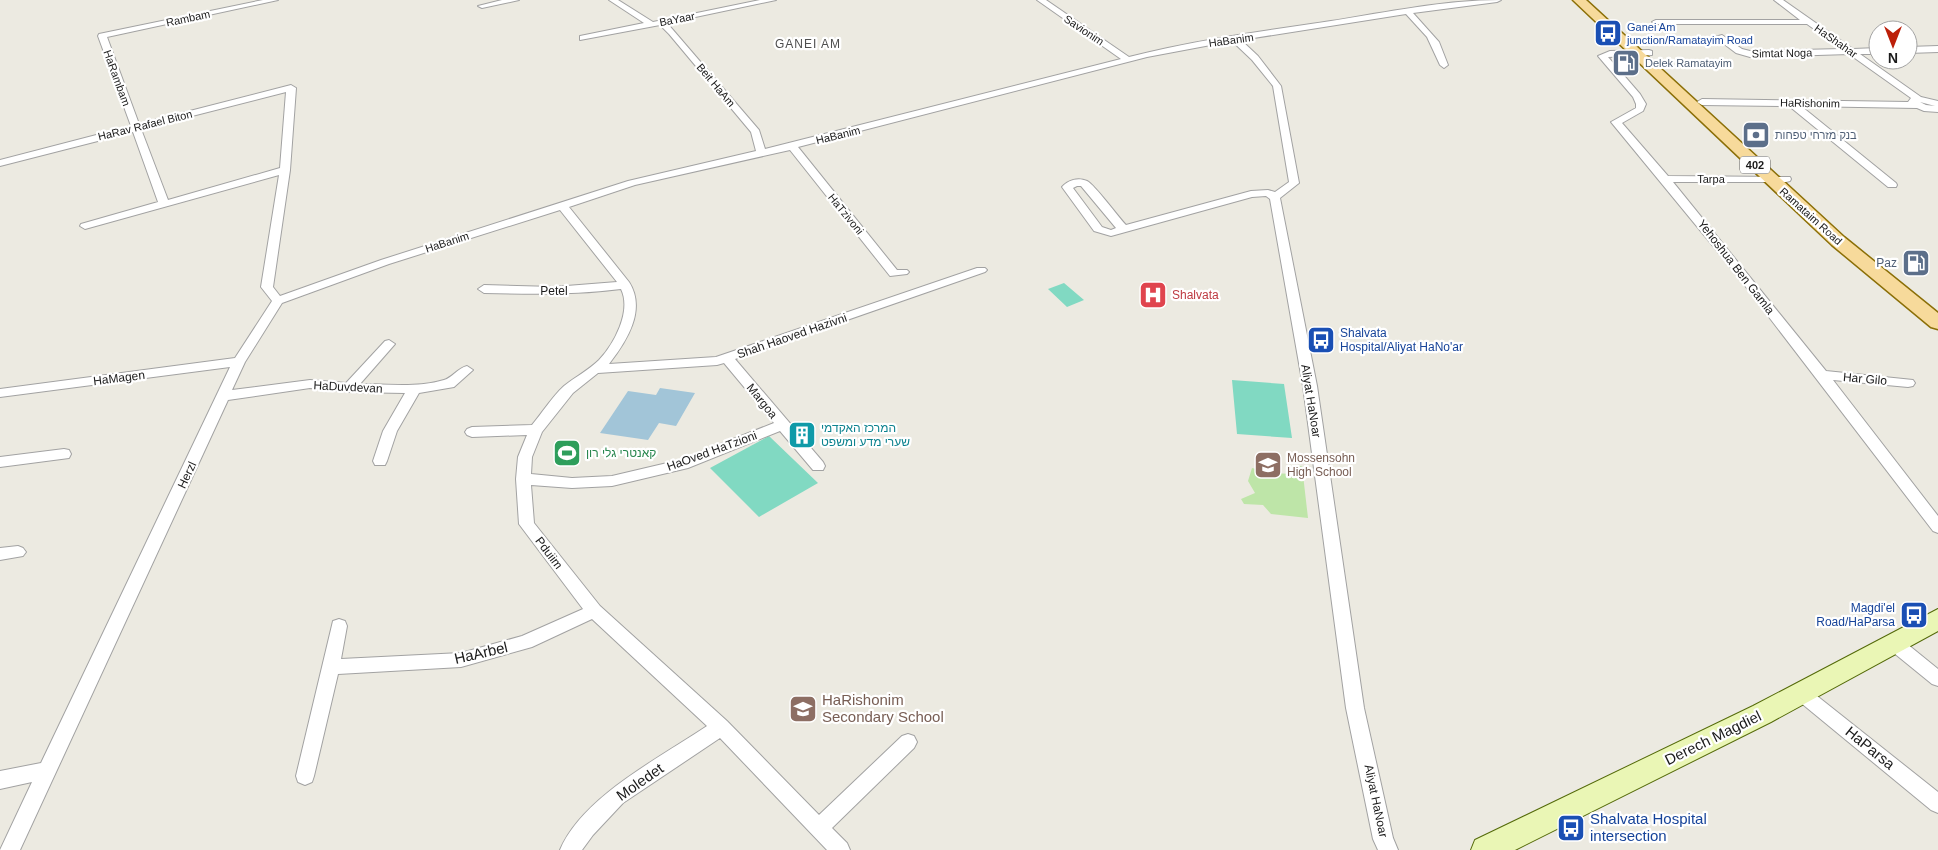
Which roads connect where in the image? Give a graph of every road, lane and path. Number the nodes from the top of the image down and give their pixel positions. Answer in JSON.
{"nodes":[{"id":1,"x":274,"y":0,"type":"edge"},
{"id":2,"x":515,"y":0,"type":"edge"},
{"id":3,"x":613,"y":0,"type":"edge"},
{"id":4,"x":772,"y":0,"type":"edge"},
{"id":5,"x":1040,"y":0,"type":"edge"},
{"id":6,"x":1496,"y":0,"type":"edge"},
{"id":7,"x":1579,"y":0,"type":"edge"},
{"id":8,"x":1593,"y":0,"type":"edge"},
{"id":9,"x":1778,"y":0,"type":"edge"},
{"id":10,"x":482,"y":6,"type":"dead end"},
{"id":11,"x":1408,"y":12,"type":"junction"},
{"id":12,"x":661,"y":22,"type":"junction"},
{"id":13,"x":1656,"y":22,"type":"dead end"},
{"id":14,"x":1809,"y":22,"type":"junction"},
{"id":15,"x":652,"y":24,"type":"junction"},
{"id":16,"x":102,"y":36,"type":"joint"},
{"id":17,"x":1719,"y":36,"type":"dead end"},
{"id":18,"x":583,"y":38,"type":"dead end"},
{"id":19,"x":1235,"y":39,"type":"junction"},
{"id":20,"x":1938,"y":49,"type":"edge"},
{"id":21,"x":1918,"y":50,"type":"edge"},
{"id":22,"x":1868,"y":51,"type":"edge"},
{"id":23,"x":1851,"y":52,"type":"junction"},
{"id":24,"x":1642,"y":54,"type":"junction"},
{"id":25,"x":1128,"y":60,"type":"junction"},
{"id":26,"x":1444,"y":65,"type":"dead end"},
{"id":27,"x":1702,"y":102,"type":"junction"},
{"id":28,"x":1917,"y":102,"type":"junction"},
{"id":29,"x":1791,"y":103,"type":"junction"},
{"id":30,"x":1936,"y":109,"type":"edge"},
{"id":31,"x":135,"y":128,"type":"junction"},
{"id":32,"x":792,"y":146,"type":"junction"},
{"id":33,"x":761,"y":152,"type":"junction"},
{"id":34,"x":0,"y":162,"type":"edge"},
{"id":35,"x":285,"y":170,"type":"junction"},
{"id":36,"x":1769,"y":178,"type":"junction"},
{"id":37,"x":1666,"y":179,"type":"junction"},
{"id":38,"x":1786,"y":179,"type":"junction"},
{"id":39,"x":1892,"y":185,"type":"dead end"},
{"id":40,"x":1275,"y":197,"type":"junction"},
{"id":41,"x":164,"y":204,"type":"junction"},
{"id":42,"x":562,"y":205,"type":"junction"},
{"id":43,"x":85,"y":226,"type":"dead end"},
{"id":44,"x":1123,"y":229,"type":"junction"},
{"id":45,"x":981,"y":270,"type":"dead end"},
{"id":46,"x":903,"y":272,"type":"dead end"},
{"id":47,"x":624,"y":285,"type":"junction"},
{"id":48,"x":484,"y":289,"type":"dead end"},
{"id":49,"x":278,"y":301,"type":"junction"},
{"id":50,"x":1938,"y":307,"type":"edge"},
{"id":51,"x":1938,"y":323,"type":"edge"},
{"id":52,"x":390,"y":344,"type":"dead end"},
{"id":53,"x":727,"y":358,"type":"junction"},
{"id":54,"x":239,"y":362,"type":"junction"},
{"id":55,"x":596,"y":369,"type":"junction"},
{"id":56,"x":467,"y":370,"type":"dead end"},
{"id":57,"x":1822,"y":375,"type":"junction"},
{"id":58,"x":1908,"y":383,"type":"dead end"},
{"id":59,"x":349,"y":388,"type":"junction"},
{"id":60,"x":414,"y":389,"type":"junction"},
{"id":61,"x":0,"y":393,"type":"edge"},
{"id":62,"x":224,"y":396,"type":"junction"},
{"id":63,"x":781,"y":425,"type":"junction"},
{"id":64,"x":536,"y":430,"type":"junction"},
{"id":65,"x":472,"y":432,"type":"dead end"},
{"id":66,"x":64,"y":454,"type":"dead end"},
{"id":67,"x":0,"y":462,"type":"edge"},
{"id":68,"x":380,"y":462,"type":"dead end"},
{"id":69,"x":818,"y":466,"type":"dead end"},
{"id":70,"x":523,"y":479,"type":"junction"},
{"id":71,"x":1938,"y":527,"type":"edge"},
{"id":72,"x":18,"y":552,"type":"dead end"},
{"id":73,"x":0,"y":554,"type":"edge"},
{"id":74,"x":594,"y":611,"type":"junction"},
{"id":75,"x":1938,"y":619,"type":"edge"},
{"id":76,"x":339,"y":626,"type":"dead end"},
{"id":77,"x":1895,"y":644,"type":"junction"},
{"id":78,"x":331,"y":668,"type":"junction"},
{"id":79,"x":1938,"y":679,"type":"edge"},
{"id":80,"x":1801,"y":693,"type":"junction"},
{"id":81,"x":721,"y":727,"type":"junction"},
{"id":82,"x":908,"y":742,"type":"dead end"},
{"id":83,"x":46,"y":771,"type":"junction"},
{"id":84,"x":304,"y":776,"type":"dead end"},
{"id":85,"x":0,"y":780,"type":"edge"},
{"id":86,"x":1938,"y":804,"type":"edge"},
{"id":87,"x":819,"y":828,"type":"junction"},
{"id":88,"x":10,"y":850,"type":"edge"},
{"id":89,"x":570,"y":850,"type":"edge"},
{"id":90,"x":840,"y":850,"type":"edge"},
{"id":91,"x":1388,"y":850,"type":"edge"},
{"id":92,"x":1485,"y":850,"type":"edge"}],
"edges":[{"from":1,"to":16,"type":"street","name":"Rambam"},
{"from":2,"to":10,"type":"street"},
{"from":3,"to":15,"type":"street"},
{"from":4,"to":12,"type":"street","name":"BaYaar"},
{"from":5,"to":25,"type":"street","name":"Savionim"},
{"from":6,"to":11,"type":"street","name":"HaBanim"},
{"from":7,"to":24,"type":"main road","name":"Ramataim Road","number":"402"},
{"from":8,"to":24,"type":"main road","name":"Ramataim Road","number":"402"},
{"from":9,"to":14,"type":"street","name":"HaShahar"},
{"from":11,"to":19,"type":"street","name":"HaBanim"},
{"from":11,"to":26,"type":"street"},
{"from":12,"to":15,"type":"street","name":"BaYaar"},
{"from":12,"to":33,"type":"street","name":"Beit HaAm"},
{"from":13,"to":14,"type":"street"},
{"from":14,"to":23,"type":"street","name":"HaShahar"},
{"from":15,"to":18,"type":"street","name":"BaYaar"},
{"from":16,"to":31,"type":"street","name":"HaRambam"},
{"from":17,"to":23,"type":"street","name":"Simtat Noga"},
{"from":19,"to":25,"type":"street","name":"HaBanim"},
{"from":19,"to":40,"type":"street"},
{"from":20,"to":21,"type":"street"},
{"from":22,"to":23,"type":"street","name":"Simtat Noga"},
{"from":23,"to":28,"type":"street","name":"HaShahar"},
{"from":24,"to":27,"type":"main road","name":"Ramataim Road","number":"402"},
{"from":24,"to":36,"type":"main road","name":"Ramataim Road","number":"402"},
{"from":24,"to":37,"type":"street","name":"Yehoshua Ben Gamla"},
{"from":25,"to":32,"type":"street","name":"HaBanim"},
{"from":27,"to":29,"type":"street","name":"HaRishonim"},
{"from":27,"to":38,"type":"main road","name":"Ramataim Road","number":"402"},
{"from":28,"to":29,"type":"street","name":"HaRishonim"},
{"from":28,"to":30,"type":"street"},
{"from":29,"to":39,"type":"street"},
{"from":31,"to":34,"type":"street","name":"HaRav Rafael Biton"},
{"from":31,"to":35,"type":"street","name":"HaRav Rafael Biton"},
{"from":31,"to":41,"type":"street","name":"HaRambam"},
{"from":32,"to":33,"type":"street","name":"HaBanim"},
{"from":32,"to":46,"type":"street","name":"HaTzivoni"},
{"from":33,"to":42,"type":"street","name":"HaBanim"},
{"from":35,"to":41,"type":"street"},
{"from":35,"to":49,"type":"street"},
{"from":36,"to":37,"type":"street","name":"Tarpa"},
{"from":36,"to":38,"type":"street","name":"Tarpa"},
{"from":36,"to":51,"type":"main road","name":"Ramataim Road","number":"402"},
{"from":37,"to":57,"type":"street","name":"Yehoshua Ben Gamla"},
{"from":38,"to":50,"type":"main road","name":"Ramataim Road","number":"402"},
{"from":40,"to":44,"type":"street"},
{"from":40,"to":91,"type":"street","name":"Aliyat HaNoar"},
{"from":41,"to":43,"type":"street"},
{"from":42,"to":47,"type":"street","name":"Pduiim"},
{"from":42,"to":49,"type":"street","name":"HaBanim"},
{"from":44,"to":44,"type":"street"},
{"from":45,"to":53,"type":"street","name":"Shah Haoved Hazivni"},
{"from":47,"to":48,"type":"street","name":"Petel"},
{"from":47,"to":55,"type":"street","name":"Pduiim"},
{"from":49,"to":54,"type":"street","name":"Herzl"},
{"from":52,"to":59,"type":"street"},
{"from":53,"to":55,"type":"street","name":"Shah Haoved Hazivni"},
{"from":53,"to":63,"type":"street","name":"Margoa"},
{"from":54,"to":61,"type":"street","name":"HaMagen"},
{"from":54,"to":62,"type":"street","name":"Herzl"},
{"from":55,"to":64,"type":"street","name":"Pduiim"},
{"from":56,"to":60,"type":"street","name":"HaDuvdevan"},
{"from":57,"to":58,"type":"street","name":"Har Gilo"},
{"from":57,"to":71,"type":"street","name":"Yehoshua Ben Gamla"},
{"from":59,"to":60,"type":"street","name":"HaDuvdevan"},
{"from":59,"to":62,"type":"street","name":"HaDuvdevan"},
{"from":60,"to":68,"type":"street"},
{"from":62,"to":83,"type":"street","name":"Herzl"},
{"from":63,"to":69,"type":"street","name":"Margoa"},
{"from":63,"to":70,"type":"street","name":"HaOved HaTzioni"},
{"from":64,"to":65,"type":"street"},
{"from":64,"to":70,"type":"street","name":"Pduiim"},
{"from":66,"to":67,"type":"street"},
{"from":70,"to":74,"type":"street","name":"Pduiim"},
{"from":72,"to":73,"type":"street"},
{"from":74,"to":78,"type":"street","name":"HaArbel"},
{"from":74,"to":81,"type":"street","name":"Pduiim"},
{"from":75,"to":77,"type":"main road","name":"Derech Magdiel"},
{"from":76,"to":78,"type":"street"},
{"from":77,"to":79,"type":"street"},
{"from":77,"to":80,"type":"main road","name":"Derech Magdiel"},
{"from":78,"to":84,"type":"street"},
{"from":80,"to":86,"type":"street","name":"HaParsa"},
{"from":80,"to":92,"type":"main road","name":"Derech Magdiel"},
{"from":81,"to":87,"type":"street","name":"Pduiim"},
{"from":81,"to":89,"type":"street","name":"Moledet"},
{"from":82,"to":87,"type":"street"},
{"from":83,"to":85,"type":"street"},
{"from":83,"to":88,"type":"street","name":"Herzl"},
{"from":87,"to":90,"type":"street","name":"Pduiim"}]}
